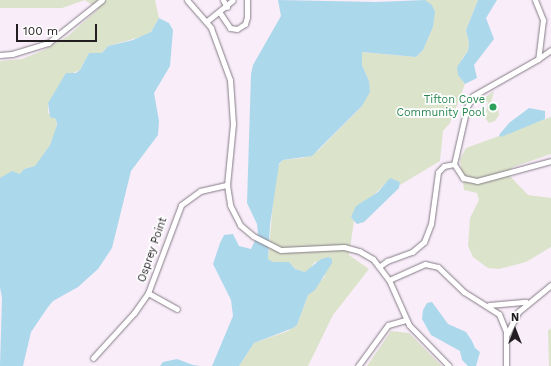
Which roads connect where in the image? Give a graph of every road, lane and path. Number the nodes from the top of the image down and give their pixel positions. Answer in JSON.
{"nodes":[{"id":1,"x":102,"y":0,"type":"edge"},
{"id":2,"x":187,"y":0,"type":"edge"},
{"id":3,"x":223,"y":0,"type":"edge"},
{"id":4,"x":233,"y":0,"type":"edge"},
{"id":5,"x":247,"y":0,"type":"edge"},
{"id":6,"x":535,"y":0,"type":"edge"},
{"id":7,"x":227,"y":7,"type":"junction"},
{"id":8,"x":220,"y":13,"type":"junction"},
{"id":9,"x":207,"y":21,"type":"junction"},
{"id":10,"x":551,"y":50,"type":"edge"},
{"id":11,"x":0,"y":55,"type":"edge"},
{"id":12,"x":538,"y":59,"type":"junction"},
{"id":13,"x":551,"y":161,"type":"edge"},
{"id":14,"x":454,"y":164,"type":"junction"},
{"id":15,"x":227,"y":185,"type":"junction"},
{"id":16,"x":380,"y":266,"type":"junction"},
{"id":17,"x":389,"y":280,"type":"junction"},
{"id":18,"x":551,"y":285,"type":"edge"},
{"id":19,"x":148,"y":293,"type":"junction"},
{"id":20,"x":529,"y":301,"type":"junction"},
{"id":21,"x":488,"y":305,"type":"junction"},
{"id":22,"x":177,"y":309,"type":"dead end"},
{"id":23,"x":406,"y":320,"type":"junction"},
{"id":24,"x":506,"y":336,"type":"junction"},
{"id":25,"x":93,"y":358,"type":"dead end"},
{"id":26,"x":358,"y":366,"type":"edge"},
{"id":27,"x":449,"y":366,"type":"edge"},
{"id":28,"x":506,"y":366,"type":"edge"}],
"edges":[{"from":1,"to":11,"type":"street"},
{"from":2,"to":9,"type":"street"},
{"from":3,"to":7,"type":"street"},
{"from":4,"to":7,"type":"street"},
{"from":5,"to":8,"type":"street"},
{"from":6,"to":12,"type":"street"},
{"from":7,"to":8,"type":"street"},
{"from":8,"to":9,"type":"street"},
{"from":9,"to":15,"type":"street"},
{"from":10,"to":12,"type":"street"},
{"from":12,"to":14,"type":"street"},
{"from":13,"to":14,"type":"street"},
{"from":14,"to":16,"type":"street"},
{"from":15,"to":16,"type":"street"},
{"from":15,"to":19,"type":"street","name":"Osprey Point"},
{"from":16,"to":17,"type":"street"},
{"from":17,"to":21,"type":"street"},
{"from":17,"to":23,"type":"street"},
{"from":18,"to":20,"type":"street"},
{"from":19,"to":22,"type":"street"},
{"from":19,"to":25,"type":"street","name":"Osprey Point"},
{"from":20,"to":21,"type":"street"},
{"from":20,"to":24,"type":"street"},
{"from":21,"to":24,"type":"street"},
{"from":23,"to":26,"type":"street"},
{"from":23,"to":27,"type":"street"},
{"from":24,"to":28,"type":"street"}]}
